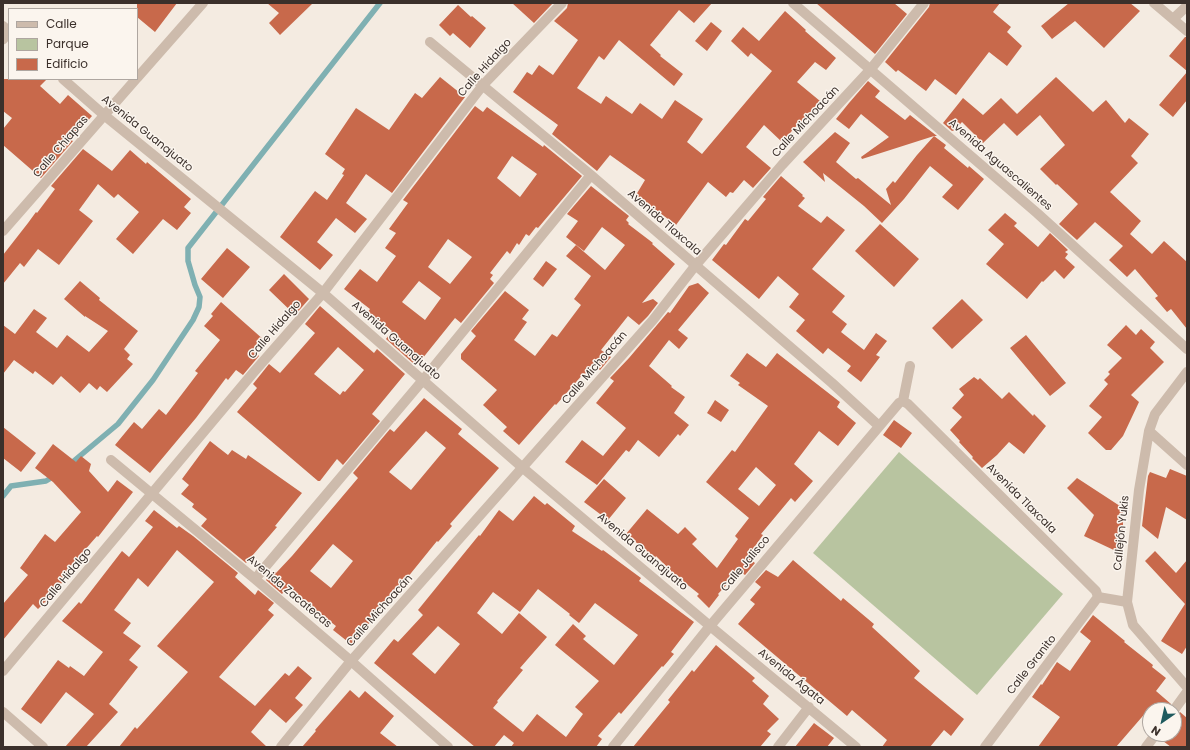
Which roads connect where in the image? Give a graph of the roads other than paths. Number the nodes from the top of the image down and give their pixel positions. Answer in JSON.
{"nodes":[{"id":1,"x":203,"y":3,"type":"edge"},
{"id":2,"x":562,"y":3,"type":"edge"},
{"id":3,"x":793,"y":3,"type":"edge"},
{"id":4,"x":924,"y":3,"type":"edge"},
{"id":5,"x":1154,"y":3,"type":"edge"},
{"id":6,"x":1187,"y":6,"type":"edge"},
{"id":7,"x":1173,"y":19,"type":"junction"},
{"id":8,"x":1187,"y":32,"type":"edge"},
{"id":9,"x":430,"y":42,"type":"dead end"},
{"id":10,"x":870,"y":70,"type":"junction"},
{"id":11,"x":138,"y":76,"type":"edge"},
{"id":12,"x":65,"y":80,"type":"edge"},
{"id":13,"x":134,"y":80,"type":"edge"},
{"id":14,"x":483,"y":85,"type":"junction"},
{"id":15,"x":104,"y":115,"type":"junction"},
{"id":16,"x":591,"y":175,"type":"junction"},
{"id":17,"x":3,"y":231,"type":"edge"},
{"id":18,"x":695,"y":266,"type":"junction"},
{"id":19,"x":323,"y":293,"type":"junction"},
{"id":20,"x":1187,"y":349,"type":"edge"},
{"id":21,"x":910,"y":366,"type":"dead end"},
{"id":22,"x":1187,"y":372,"type":"edge"},
{"id":23,"x":423,"y":380,"type":"junction"},
{"id":24,"x":903,"y":401,"type":"junction"},
{"id":25,"x":879,"y":426,"type":"junction"},
{"id":26,"x":1149,"y":431,"type":"junction"},
{"id":27,"x":111,"y":460,"type":"dead end"},
{"id":28,"x":1187,"y":465,"type":"edge"},
{"id":29,"x":523,"y":468,"type":"junction"},
{"id":30,"x":152,"y":494,"type":"junction"},
{"id":31,"x":255,"y":579,"type":"junction"},
{"id":32,"x":1098,"y":597,"type":"junction"},
{"id":33,"x":1127,"y":602,"type":"junction"},
{"id":34,"x":710,"y":626,"type":"junction"},
{"id":35,"x":351,"y":661,"type":"junction"},
{"id":36,"x":3,"y":671,"type":"edge"},
{"id":37,"x":1187,"y":687,"type":"edge"},
{"id":38,"x":1187,"y":692,"type":"edge"},
{"id":39,"x":1180,"y":702,"type":"edge"},
{"id":40,"x":809,"y":707,"type":"junction"},
{"id":41,"x":3,"y":712,"type":"edge"},
{"id":42,"x":43,"y":747,"type":"edge"},
{"id":43,"x":281,"y":747,"type":"edge"},
{"id":44,"x":448,"y":747,"type":"edge"},
{"id":45,"x":613,"y":747,"type":"edge"},
{"id":46,"x":778,"y":747,"type":"edge"},
{"id":47,"x":856,"y":747,"type":"edge"},
{"id":48,"x":984,"y":747,"type":"edge"}],
"edges":[{"from":1,"to":11,"type":"street","name":"Calle Chiapas"},
{"from":2,"to":14,"type":"street","name":"Calle Hidalgo"},
{"from":3,"to":10,"type":"street","name":"Avenida Aguascalientes"},
{"from":4,"to":10,"type":"street","name":"Calle Michoacán"},
{"from":5,"to":7,"type":"street"},
{"from":6,"to":7,"type":"street"},
{"from":7,"to":8,"type":"street"},
{"from":9,"to":14,"type":"street","name":"Avenida Tlaxcala"},
{"from":10,"to":18,"type":"street","name":"Calle Michoacán"},
{"from":10,"to":20,"type":"street","name":"Avenida Aguascalientes"},
{"from":12,"to":15,"type":"street","name":"Avenida Guanajuato"},
{"from":13,"to":15,"type":"street","name":"Calle Chiapas"},
{"from":14,"to":16,"type":"street","name":"Avenida Tlaxcala"},
{"from":14,"to":19,"type":"street","name":"Calle Hidalgo"},
{"from":15,"to":17,"type":"street","name":"Calle Chiapas"},
{"from":15,"to":19,"type":"street","name":"Avenida Guanajuato"},
{"from":16,"to":18,"type":"street","name":"Avenida Tlaxcala"},
{"from":16,"to":23,"type":"street"},
{"from":18,"to":25,"type":"street","name":"Avenida Tlaxcala"},
{"from":18,"to":29,"type":"street","name":"Calle Michoacán"},
{"from":19,"to":23,"type":"street","name":"Avenida Guanajuato"},
{"from":19,"to":30,"type":"street","name":"Calle Hidalgo"},
{"from":21,"to":24,"type":"street"},
{"from":22,"to":26,"type":"street","name":"Callejón Yukis"},
{"from":23,"to":29,"type":"street","name":"Avenida Guanajuato"},
{"from":23,"to":31,"type":"street"},
{"from":24,"to":25,"type":"street","name":"Calle Jalisco"},
{"from":24,"to":32,"type":"street","name":"Avenida Tlaxcala"},
{"from":25,"to":34,"type":"street","name":"Calle Jalisco"},
{"from":26,"to":28,"type":"street"},
{"from":26,"to":33,"type":"street","name":"Callejón Yukis"},
{"from":27,"to":30,"type":"street","name":"Avenida Zacatecas"},
{"from":29,"to":34,"type":"street","name":"Avenida Guanajuato"},
{"from":29,"to":35,"type":"street","name":"Calle Michoacán"},
{"from":30,"to":31,"type":"street","name":"Avenida Zacatecas"},
{"from":30,"to":36,"type":"street","name":"Calle Hidalgo"},
{"from":31,"to":35,"type":"street","name":"Avenida Zacatecas"},
{"from":32,"to":33,"type":"street"},
{"from":32,"to":48,"type":"street","name":"Calle Granito"},
{"from":33,"to":37,"type":"street","name":"Callejón Yukis"},
{"from":34,"to":40,"type":"street","name":"Avenida Ágata"},
{"from":34,"to":45,"type":"street","name":"Calle Jalisco"},
{"from":35,"to":43,"type":"street","name":"Calle Michoacán"},
{"from":35,"to":44,"type":"street","name":"Avenida Zacatecas"},
{"from":38,"to":39,"type":"street"},
{"from":40,"to":46,"type":"street"},
{"from":40,"to":47,"type":"street","name":"Avenida Ágata"},
{"from":41,"to":42,"type":"street"}]}
